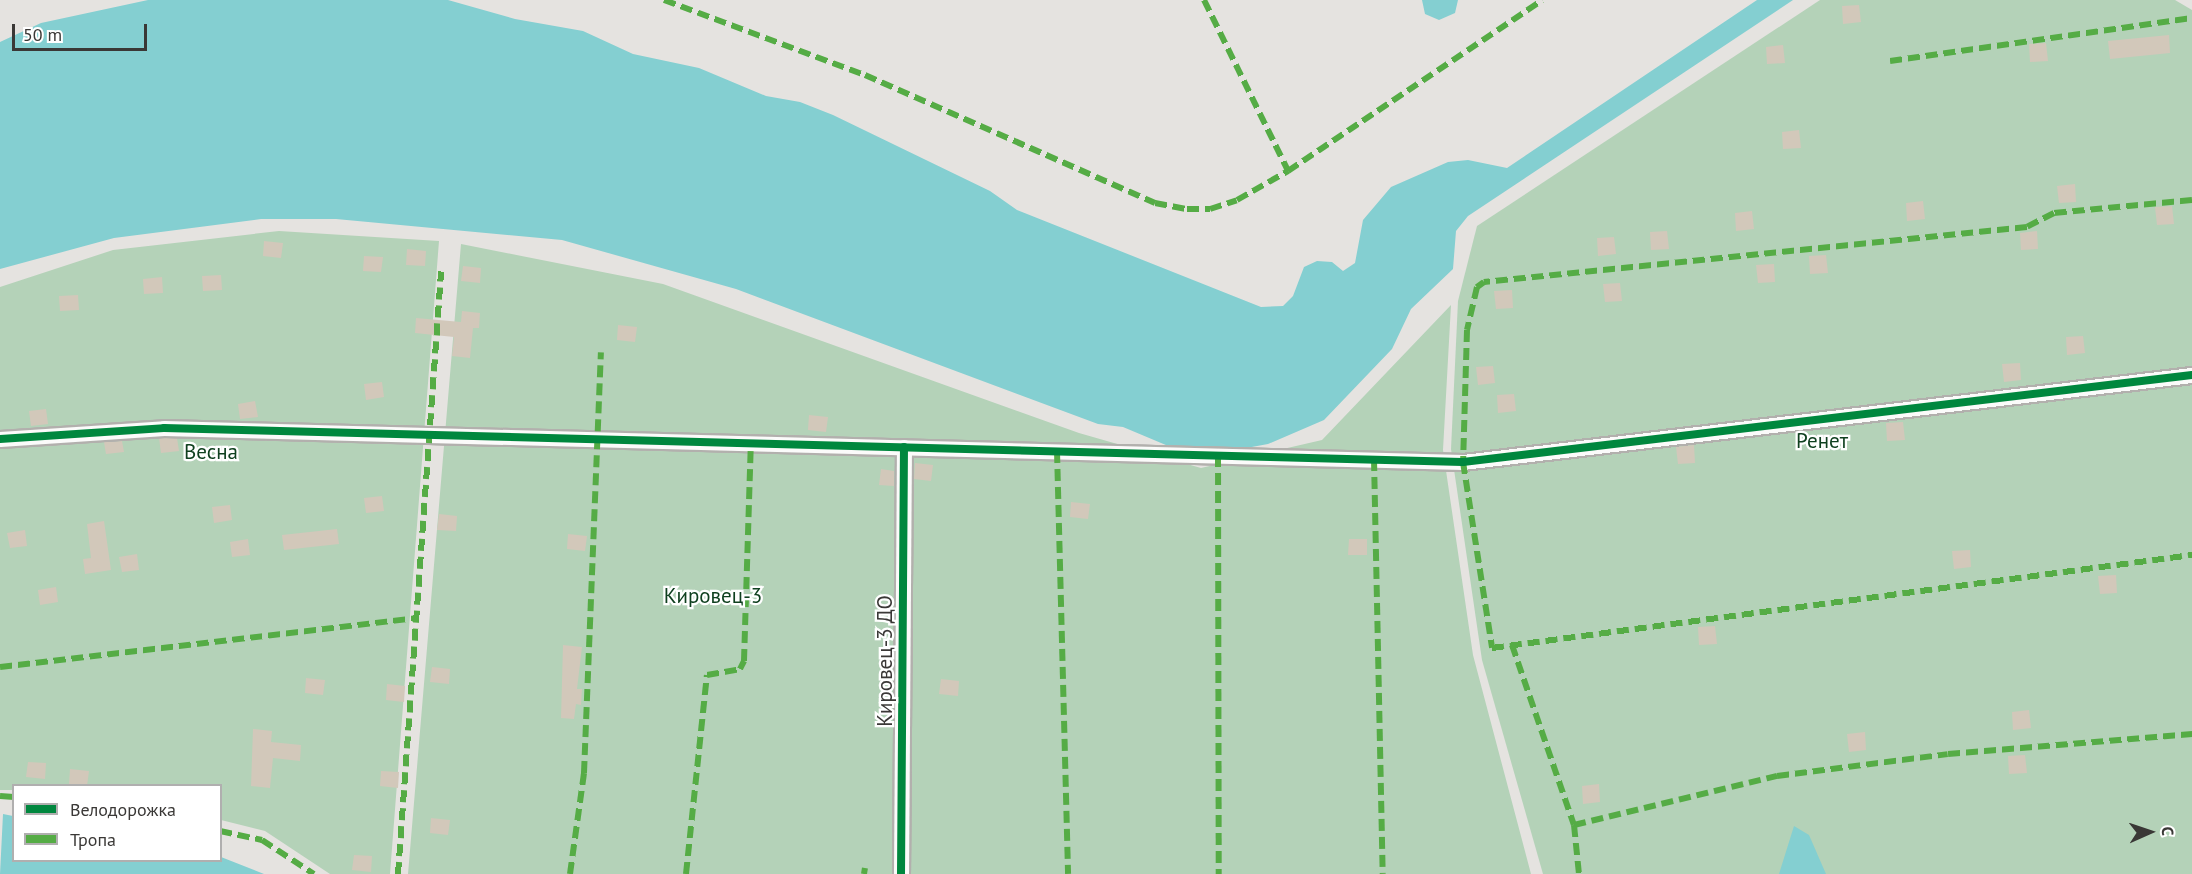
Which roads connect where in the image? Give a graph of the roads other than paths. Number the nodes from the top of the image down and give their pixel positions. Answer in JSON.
{"nodes":[{"id":1,"x":2192,"y":375,"type":"edge"},
{"id":2,"x":0,"y":439,"type":"edge"},
{"id":3,"x":904,"y":447,"type":"junction"},
{"id":4,"x":902,"y":874,"type":"edge"}],
"edges":[{"from":1,"to":3,"type":"street"},
{"from":2,"to":3,"type":"street"},
{"from":3,"to":4,"type":"street","name":"Кировец-3 ДО"}]}
